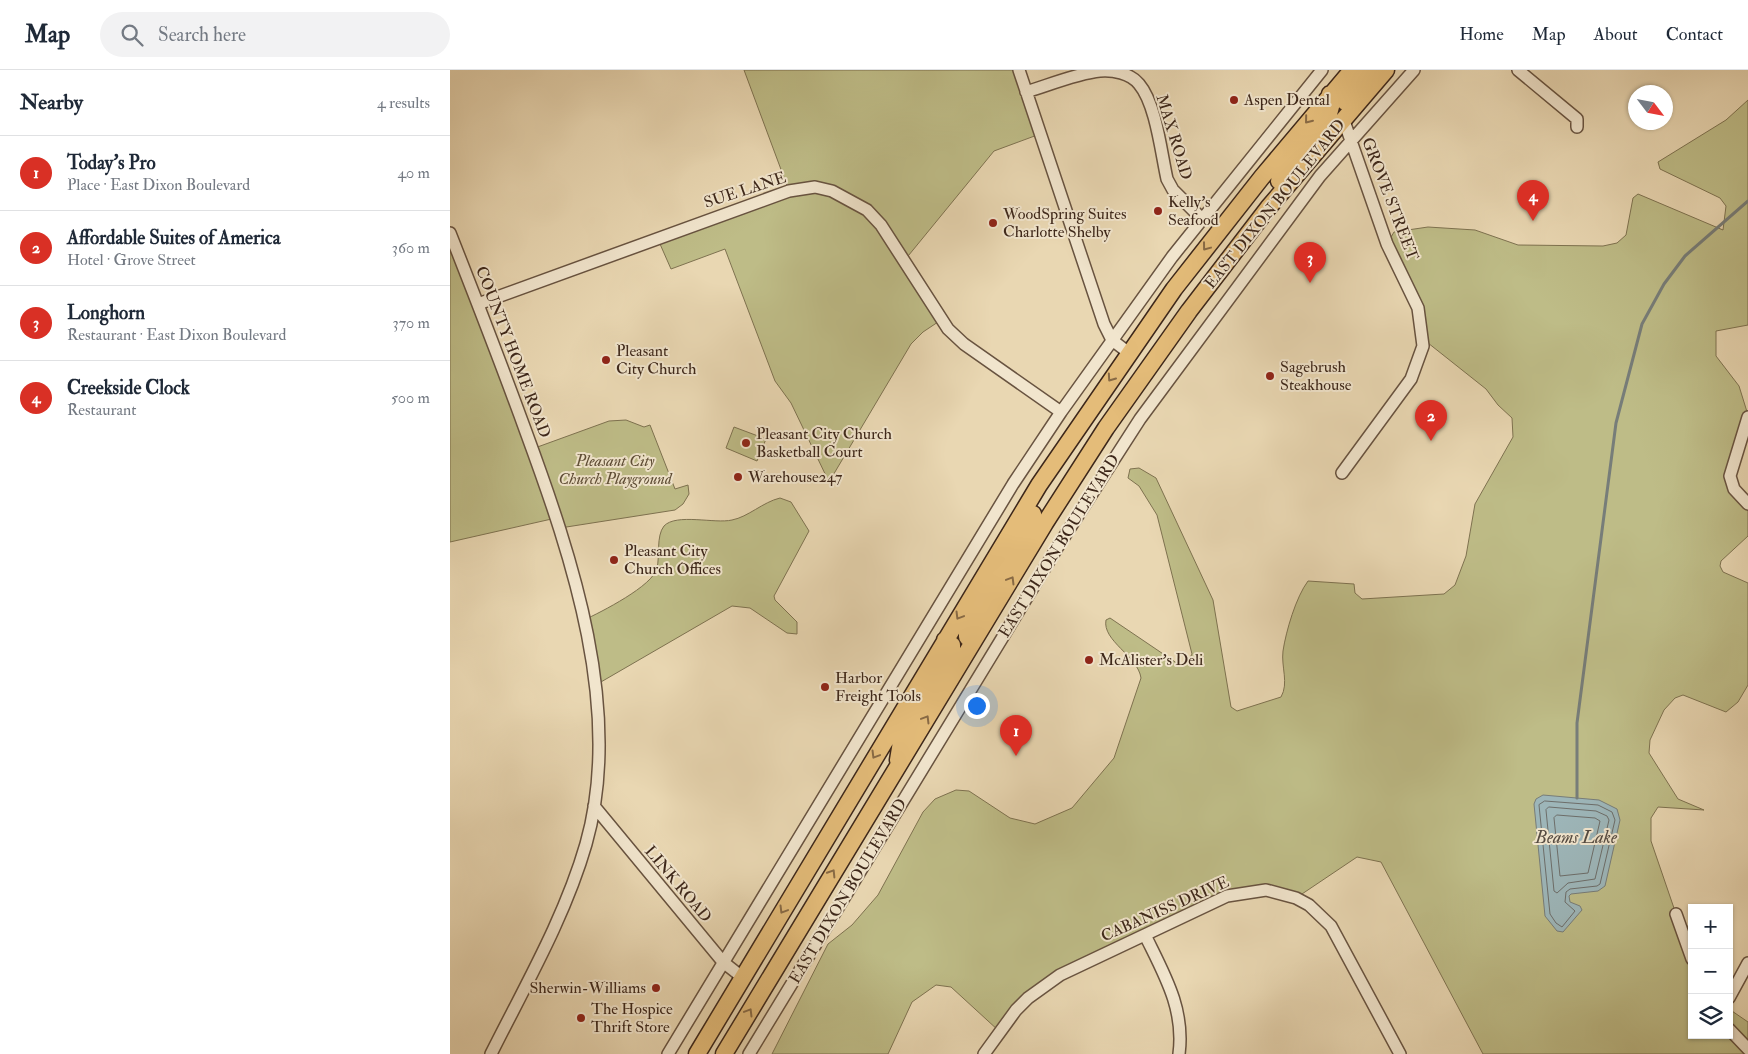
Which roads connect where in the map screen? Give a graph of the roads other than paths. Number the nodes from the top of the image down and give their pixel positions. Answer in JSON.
{"nodes":[{"id":1,"x":1019,"y":70,"type":"edge"},
{"id":2,"x":1322,"y":70,"type":"edge"},
{"id":3,"x":1352,"y":70,"type":"edge"},
{"id":4,"x":1370,"y":70,"type":"edge"},
{"id":5,"x":1386,"y":70,"type":"edge"},
{"id":6,"x":1414,"y":70,"type":"edge"},
{"id":7,"x":1518,"y":70,"type":"edge"},
{"id":8,"x":1026,"y":92,"type":"junction"},
{"id":9,"x":1330,"y":94,"type":"junction"},
{"id":10,"x":1343,"y":118,"type":"junction"},
{"id":11,"x":1577,"y":127,"type":"dead end"},
{"id":12,"x":1350,"y":142,"type":"junction"},
{"id":13,"x":1268,"y":208,"type":"junction"},
{"id":14,"x":1201,"y":218,"type":"junction"},
{"id":15,"x":450,"y":233,"type":"edge"},
{"id":16,"x":478,"y":304,"type":"junction"},
{"id":17,"x":1112,"y":340,"type":"junction"},
{"id":18,"x":1129,"y":353,"type":"junction"},
{"id":19,"x":1061,"y":412,"type":"junction"},
{"id":20,"x":1748,"y":417,"type":"edge"},
{"id":21,"x":1342,"y":473,"type":"dead end"},
{"id":22,"x":1039,"y":485,"type":"junction"},
{"id":23,"x":1748,"y":504,"type":"edge"},
{"id":24,"x":926,"y":628,"type":"junction"},
{"id":25,"x":945,"y":640,"type":"junction"},
{"id":26,"x":973,"y":642,"type":"junction"},
{"id":27,"x":991,"y":654,"type":"junction"},
{"id":28,"x":897,"y":767,"type":"junction"},
{"id":29,"x":594,"y":806,"type":"junction"},
{"id":30,"x":1676,"y":914,"type":"dead end"},
{"id":31,"x":1145,"y":935,"type":"junction"},
{"id":32,"x":1688,"y":949,"type":"edge"},
{"id":33,"x":723,"y":962,"type":"junction"},
{"id":34,"x":1748,"y":963,"type":"edge"},
{"id":35,"x":742,"y":977,"type":"junction"},
{"id":36,"x":1731,"y":994,"type":"edge"},
{"id":37,"x":1733,"y":1033,"type":"edge"},
{"id":38,"x":1748,"y":1049,"type":"edge"},
{"id":39,"x":491,"y":1054,"type":"edge"},
{"id":40,"x":668,"y":1054,"type":"edge"},
{"id":41,"x":696,"y":1054,"type":"edge"},
{"id":42,"x":724,"y":1054,"type":"edge"},
{"id":43,"x":750,"y":1054,"type":"edge"},
{"id":44,"x":984,"y":1054,"type":"edge"},
{"id":45,"x":1179,"y":1054,"type":"edge"},
{"id":46,"x":1400,"y":1054,"type":"edge"}],
"edges":[{"from":1,"to":8,"type":"street"},
{"from":2,"to":9,"type":"street"},
{"from":2,"to":14,"type":"street"},
{"from":3,"to":9,"type":"highway","name":"EAST DIXON BOULEVARD"},
{"from":4,"to":10,"type":"highway"},
{"from":5,"to":10,"type":"highway","name":"EAST DIXON BOULEVARD"},
{"from":6,"to":12,"type":"street","name":"EAST DIXON BOULEVARD"},
{"from":7,"to":11,"type":"street"},
{"from":8,"to":14,"type":"street","name":"MAX ROAD"},
{"from":8,"to":17,"type":"street"},
{"from":9,"to":13,"type":"highway"},
{"from":9,"to":18,"type":"highway","name":"EAST DIXON BOULEVARD","one_way":true},
{"from":10,"to":12,"type":"street","name":"GROVE STREET"},
{"from":10,"to":13,"type":"highway","name":"EAST DIXON BOULEVARD"},
{"from":12,"to":21,"type":"street","name":"GROVE STREET"},
{"from":12,"to":27,"type":"street","name":"EAST DIXON BOULEVARD"},
{"from":26,"to":13,"type":"highway","name":"EAST DIXON BOULEVARD","one_way":true},
{"from":14,"to":17,"type":"street"},
{"from":15,"to":16,"type":"street","name":"COUNTY HOME ROAD"},
{"from":16,"to":19,"type":"street","name":"SUE LANE"},
{"from":16,"to":29,"type":"street","name":"COUNTY HOME ROAD"},
{"from":17,"to":18,"type":"street"},
{"from":17,"to":19,"type":"street"},
{"from":18,"to":22,"type":"highway","name":"EAST DIXON BOULEVARD","one_way":true},
{"from":19,"to":24,"type":"street"},
{"from":20,"to":23,"type":"street"},
{"from":22,"to":25,"type":"highway","name":"EAST DIXON BOULEVARD","one_way":true},
{"from":22,"to":26,"type":"highway"},
{"from":24,"to":25,"type":"street"},
{"from":24,"to":33,"type":"street"},
{"from":25,"to":28,"type":"highway"},
{"from":25,"to":35,"type":"highway","name":"EAST DIXON BOULEVARD","one_way":true},
{"from":26,"to":27,"type":"street"},
{"from":28,"to":26,"type":"highway","name":"EAST DIXON BOULEVARD","one_way":true},
{"from":27,"to":43,"type":"street","name":"EAST DIXON BOULEVARD"},
{"from":42,"to":28,"type":"highway","name":"EAST DIXON BOULEVARD","one_way":true},
{"from":29,"to":33,"type":"street","name":"LINK ROAD"},
{"from":29,"to":39,"type":"street","name":"COUNTY HOME ROAD"},
{"from":30,"to":32,"type":"street"},
{"from":31,"to":44,"type":"street","name":"CABANISS DRIVE"},
{"from":31,"to":45,"type":"street"},
{"from":31,"to":46,"type":"street","name":"CABANISS DRIVE"},
{"from":33,"to":35,"type":"street","name":"LINK ROAD"},
{"from":33,"to":40,"type":"street"},
{"from":34,"to":36,"type":"street"},
{"from":35,"to":41,"type":"highway","name":"EAST DIXON BOULEVARD"},
{"from":37,"to":38,"type":"street"}]}
